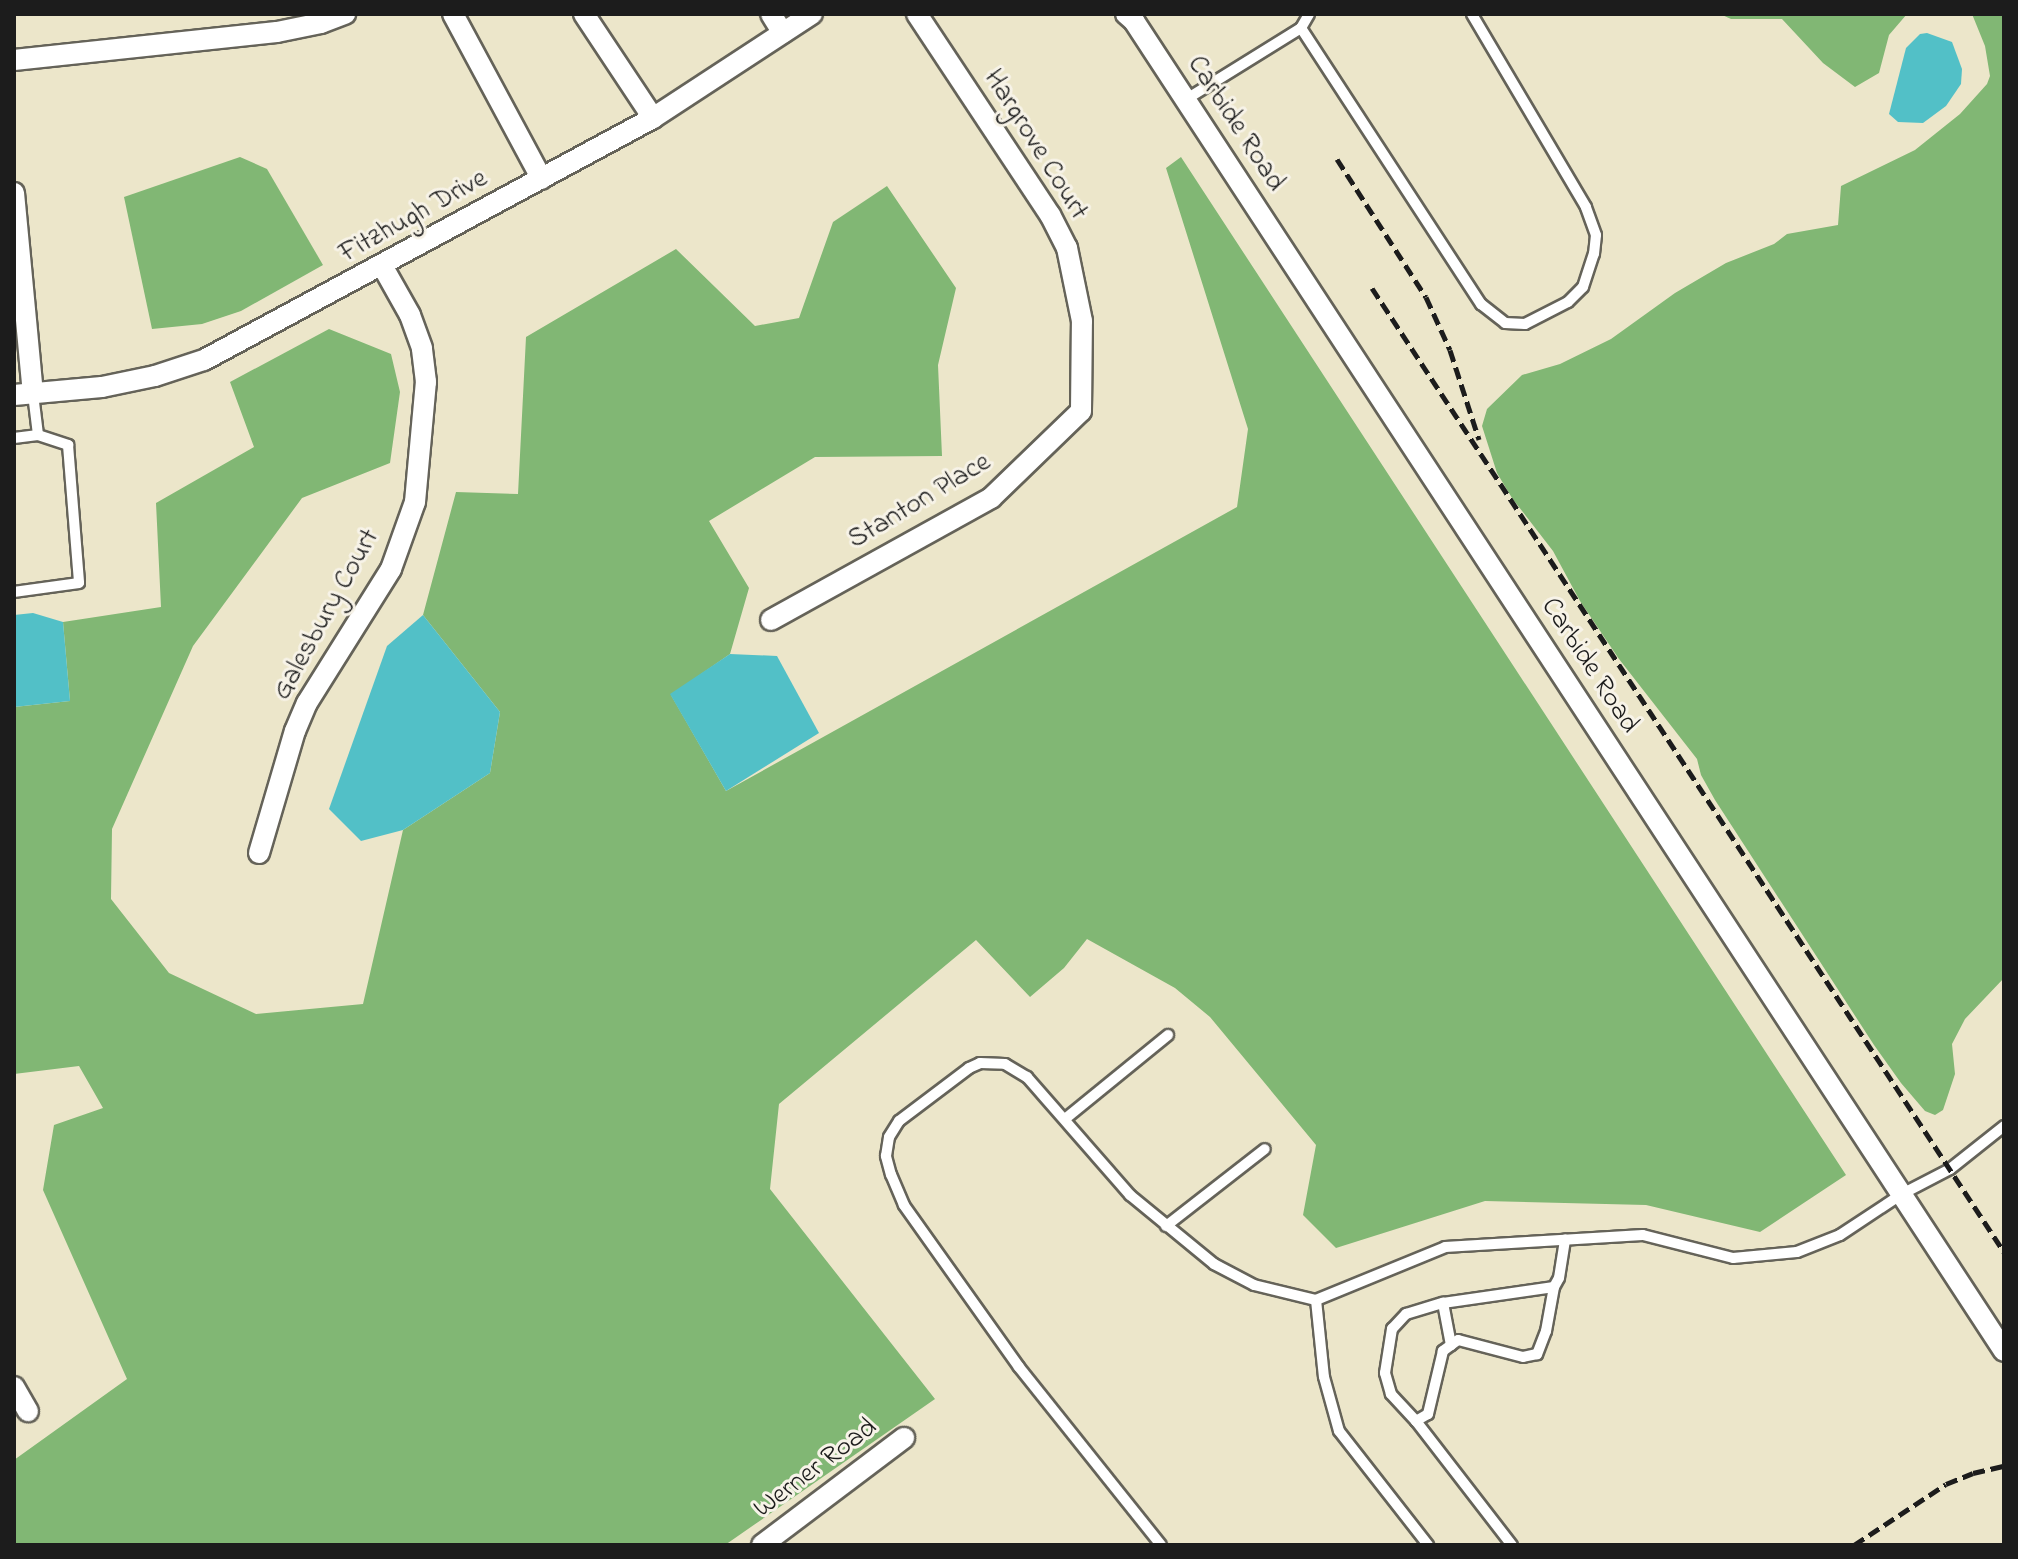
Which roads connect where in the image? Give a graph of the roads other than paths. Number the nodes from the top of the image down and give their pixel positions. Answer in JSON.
{"nodes":[{"id":1,"x":345,"y":14,"type":"edge"},
{"id":2,"x":453,"y":14,"type":"edge"},
{"id":3,"x":584,"y":14,"type":"edge"},
{"id":4,"x":771,"y":14,"type":"edge"},
{"id":5,"x":812,"y":14,"type":"edge"},
{"id":6,"x":917,"y":14,"type":"edge"},
{"id":7,"x":1126,"y":14,"type":"edge"},
{"id":8,"x":1309,"y":14,"type":"edge"},
{"id":9,"x":1472,"y":14,"type":"edge"},
{"id":10,"x":1301,"y":28,"type":"junction"},
{"id":11,"x":783,"y":33,"type":"junction"},
{"id":12,"x":14,"y":60,"type":"edge"},
{"id":13,"x":1185,"y":100,"type":"junction"},
{"id":14,"x":653,"y":118,"type":"junction"},
{"id":15,"x":542,"y":179,"type":"junction"},
{"id":16,"x":14,"y":193,"type":"edge"},
{"id":17,"x":383,"y":267,"type":"junction"},
{"id":18,"x":24,"y":394,"type":"edge"},
{"id":19,"x":1081,"y":411,"type":"joint"},
{"id":20,"x":38,"y":435,"type":"junction"},
{"id":21,"x":14,"y":438,"type":"edge"},
{"id":22,"x":14,"y":592,"type":"edge"},
{"id":23,"x":771,"y":620,"type":"dead end"},
{"id":24,"x":259,"y":853,"type":"dead end"},
{"id":25,"x":1168,"y":1035,"type":"dead end"},
{"id":26,"x":1065,"y":1119,"type":"junction"},
{"id":27,"x":2004,"y":1126,"type":"edge"},
{"id":28,"x":1265,"y":1149,"type":"dead end"},
{"id":29,"x":1902,"y":1194,"type":"junction"},
{"id":30,"x":1166,"y":1226,"type":"junction"},
{"id":31,"x":1565,"y":1239,"type":"junction"},
{"id":32,"x":1554,"y":1287,"type":"junction"},
{"id":33,"x":1316,"y":1300,"type":"junction"},
{"id":34,"x":1443,"y":1303,"type":"junction"},
{"id":35,"x":1451,"y":1345,"type":"junction"},
{"id":36,"x":2004,"y":1351,"type":"edge"},
{"id":37,"x":14,"y":1387,"type":"edge"},
{"id":38,"x":28,"y":1411,"type":"dead end"},
{"id":39,"x":1416,"y":1421,"type":"junction"},
{"id":40,"x":904,"y":1438,"type":"dead end"},
{"id":41,"x":762,"y":1545,"type":"edge"},
{"id":42,"x":1161,"y":1545,"type":"edge"},
{"id":43,"x":1428,"y":1545,"type":"edge"},
{"id":44,"x":1512,"y":1545,"type":"edge"}],
"edges":[{"from":1,"to":12,"type":"street"},
{"from":2,"to":15,"type":"street"},
{"from":3,"to":14,"type":"street"},
{"from":4,"to":11,"type":"street"},
{"from":5,"to":11,"type":"street","name":"Fitzhugh Drive"},
{"from":6,"to":19,"type":"street","name":"Hargrove Court"},
{"from":7,"to":13,"type":"street","name":"Carbide Road"},
{"from":8,"to":10,"type":"lane"},
{"from":9,"to":10,"type":"lane"},
{"from":10,"to":13,"type":"lane"},
{"from":11,"to":14,"type":"street","name":"Fitzhugh Drive"},
{"from":13,"to":29,"type":"street","name":"Carbide Road"},
{"from":14,"to":15,"type":"street","name":"Fitzhugh Drive"},
{"from":15,"to":17,"type":"street","name":"Fitzhugh Drive"},
{"from":16,"to":18,"type":"street"},
{"from":17,"to":18,"type":"street","name":"Fitzhugh Drive"},
{"from":17,"to":24,"type":"street","name":"Galesbury Court"},
{"from":18,"to":20,"type":"lane"},
{"from":19,"to":23,"type":"street","name":"Stanton Place"},
{"from":20,"to":21,"type":"lane"},
{"from":20,"to":22,"type":"lane"},
{"from":25,"to":26,"type":"lane"},
{"from":26,"to":30,"type":"lane"},
{"from":26,"to":42,"type":"lane"},
{"from":27,"to":29,"type":"lane"},
{"from":28,"to":30,"type":"lane"},
{"from":29,"to":31,"type":"lane"},
{"from":29,"to":36,"type":"street","name":"Carbide Road"},
{"from":30,"to":33,"type":"lane"},
{"from":31,"to":32,"type":"lane"},
{"from":31,"to":33,"type":"lane"},
{"from":32,"to":34,"type":"lane"},
{"from":32,"to":35,"type":"lane"},
{"from":33,"to":43,"type":"lane"},
{"from":34,"to":35,"type":"lane"},
{"from":34,"to":39,"type":"lane"},
{"from":35,"to":39,"type":"lane"},
{"from":37,"to":38,"type":"street"},
{"from":39,"to":44,"type":"lane"},
{"from":40,"to":41,"type":"street","name":"Werner Road"}]}
